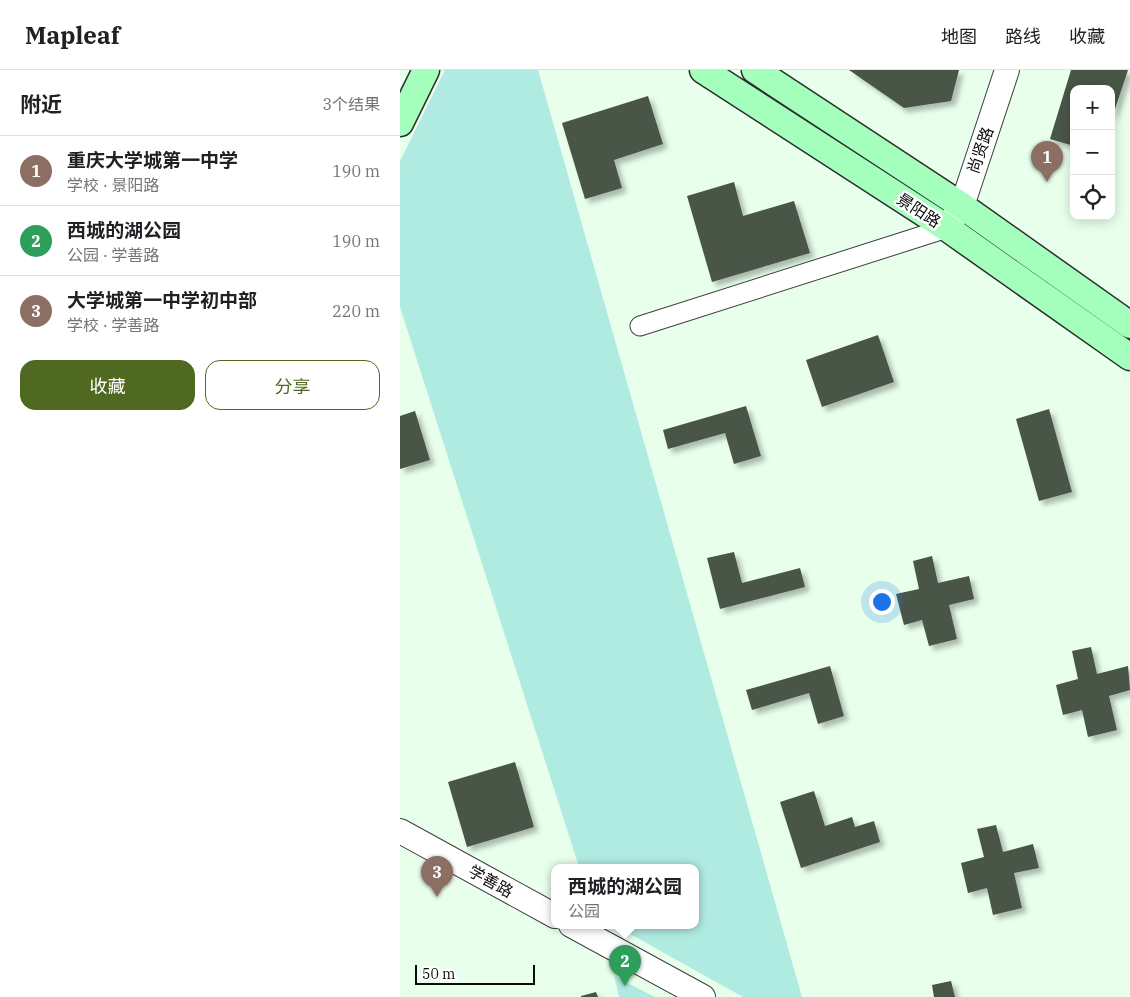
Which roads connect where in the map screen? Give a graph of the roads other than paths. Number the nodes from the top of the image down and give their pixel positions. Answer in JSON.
{"nodes":[{"id":1,"x":426,"y":70,"type":"edge"},
{"id":2,"x":703,"y":70,"type":"edge"},
{"id":3,"x":755,"y":70,"type":"edge"},
{"id":4,"x":1008,"y":70,"type":"edge"},
{"id":5,"x":400,"y":124,"type":"edge"},
{"id":6,"x":962,"y":206,"type":"junction"},
{"id":7,"x":947,"y":228,"type":"junction"},
{"id":8,"x":1130,"y":325,"type":"edge"},
{"id":9,"x":640,"y":326,"type":"dead end"},
{"id":10,"x":1130,"y":357,"type":"edge"},
{"id":11,"x":400,"y":831,"type":"edge"},
{"id":12,"x":551,"y":914,"type":"edge"},
{"id":13,"x":578,"y":929,"type":"edge"},
{"id":14,"x":703,"y":997,"type":"edge"}],
"edges":[{"from":1,"to":5,"type":"main road"},
{"from":2,"to":7,"type":"main road","name":"景阳路"},
{"from":3,"to":6,"type":"main road","name":"景阳路"},
{"from":4,"to":6,"type":"street","name":"尚贤路"},
{"from":6,"to":7,"type":"street","name":"尚贤路"},
{"from":6,"to":8,"type":"main road","name":"景阳路"},
{"from":7,"to":9,"type":"street"},
{"from":7,"to":10,"type":"main road","name":"景阳路"},
{"from":11,"to":12,"type":"street","name":"学善路"},
{"from":13,"to":14,"type":"street"}]}
